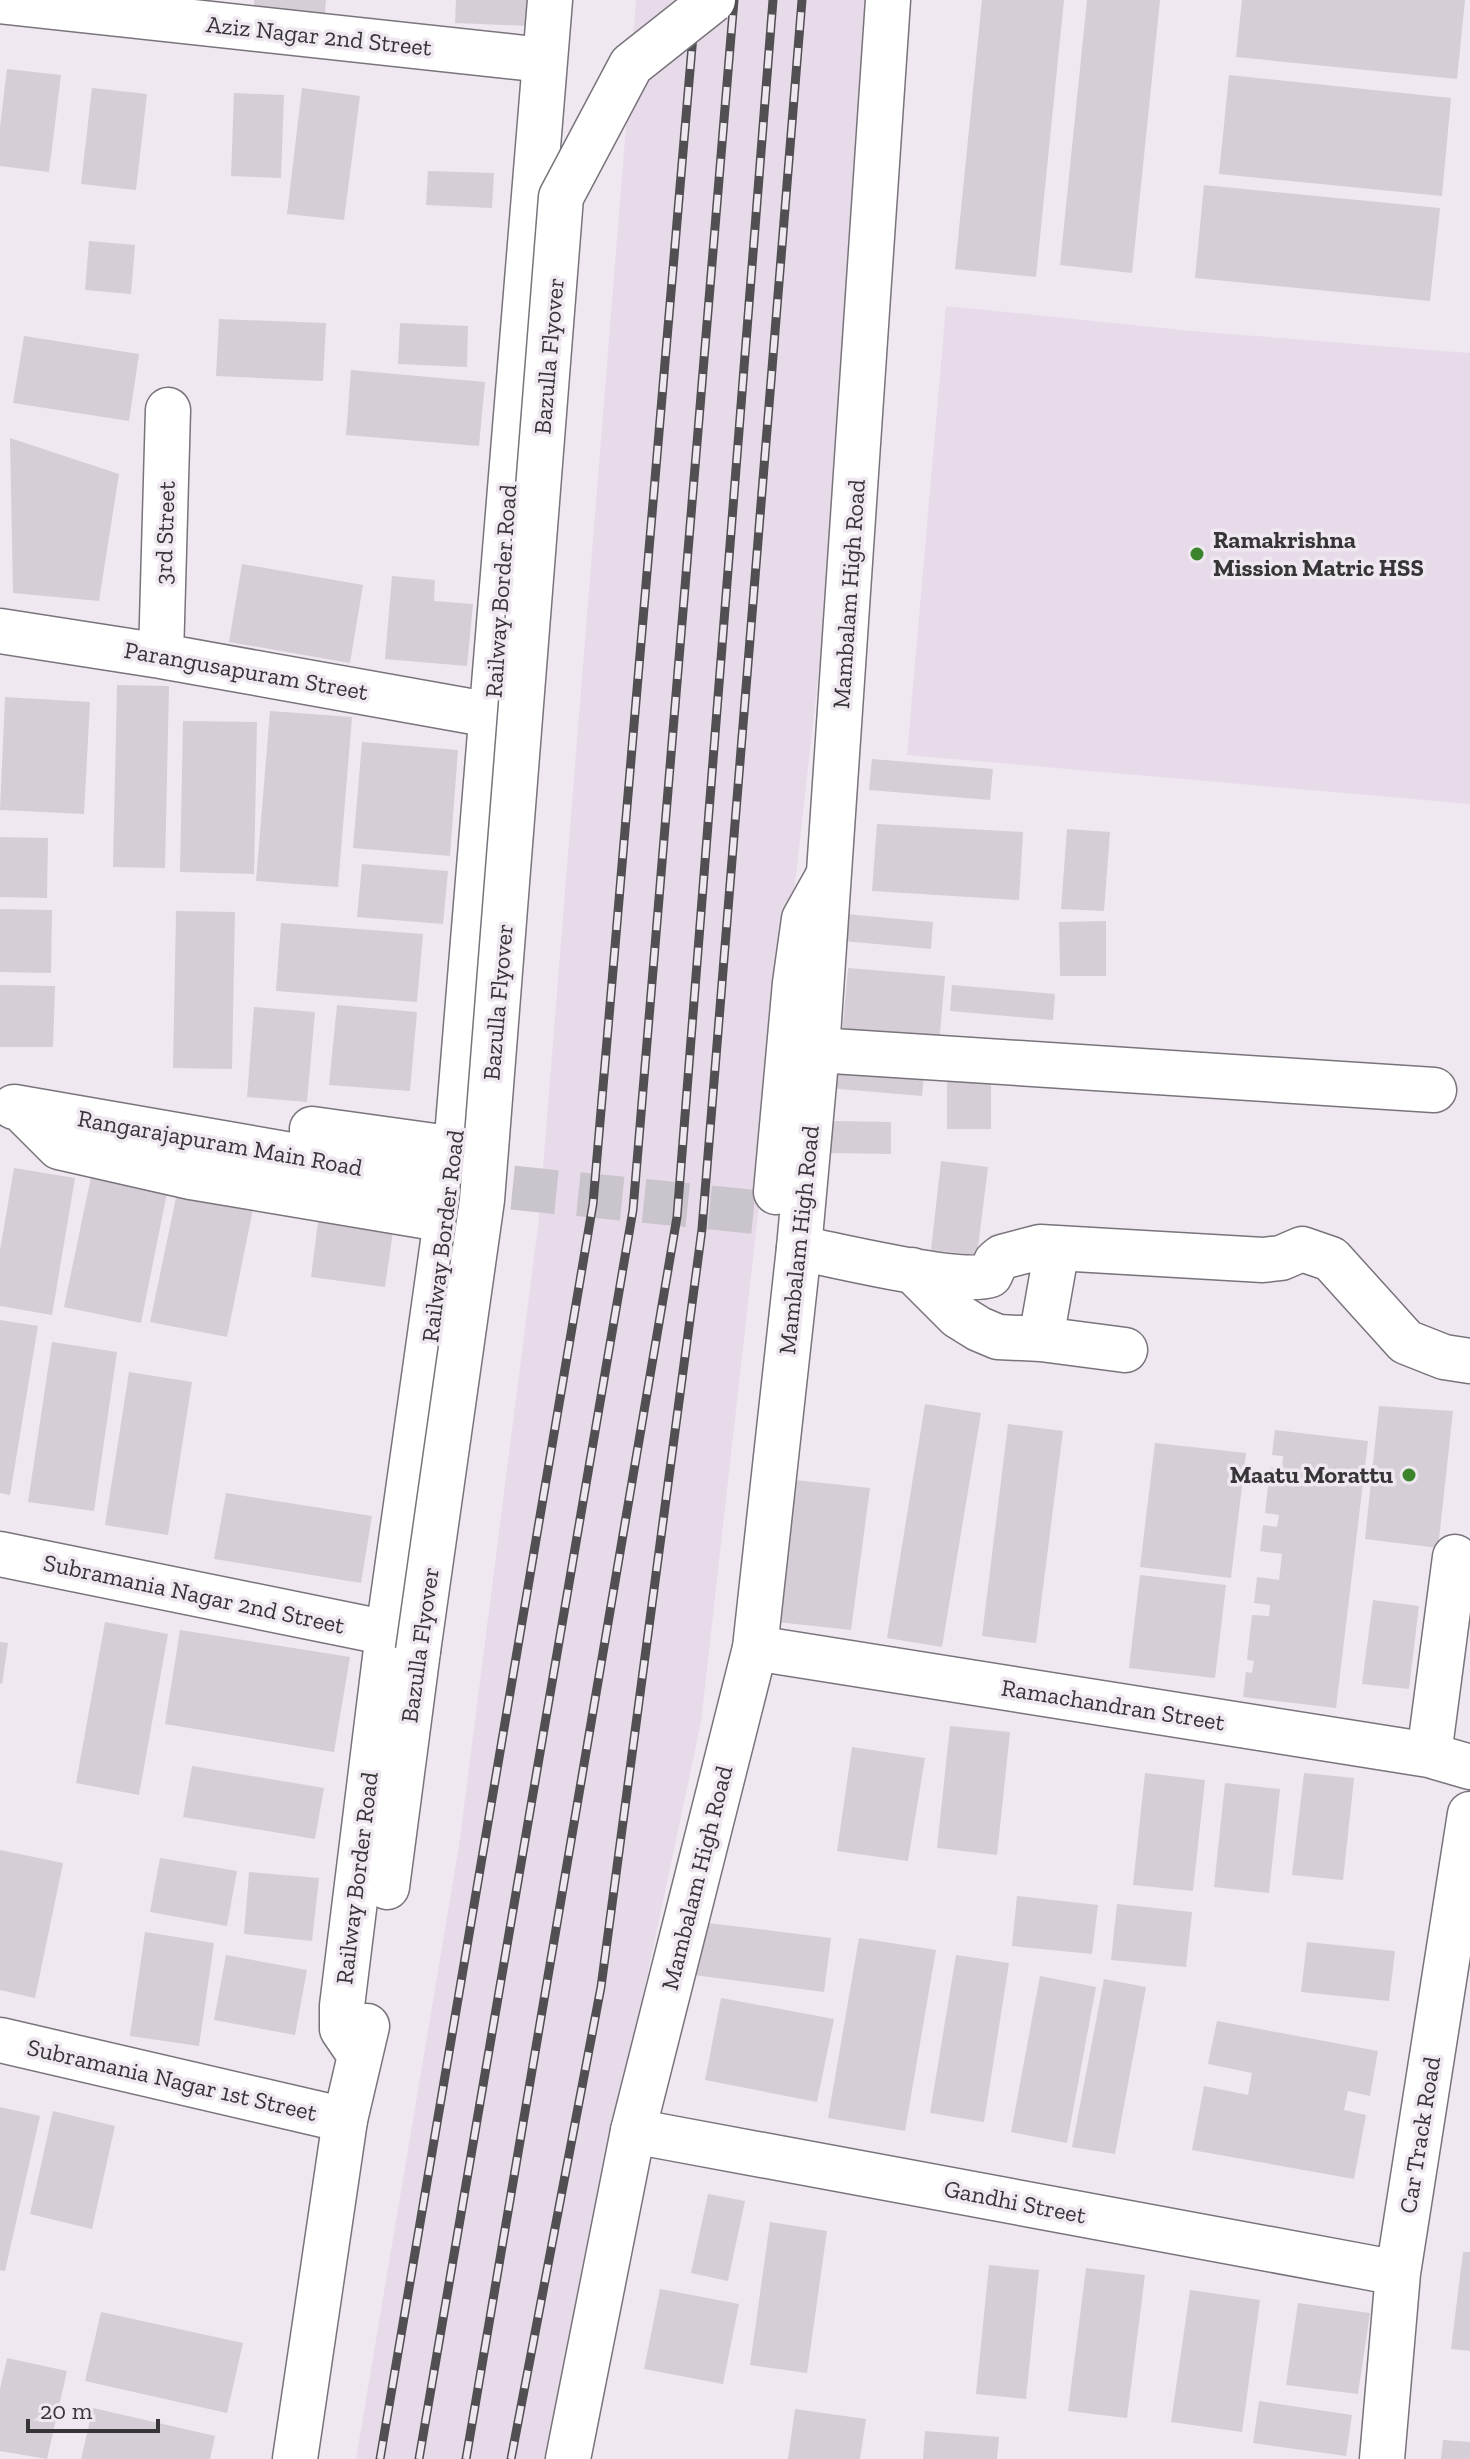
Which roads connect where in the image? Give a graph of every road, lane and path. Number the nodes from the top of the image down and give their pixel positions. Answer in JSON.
{"nodes":[{"id":1,"x":550,"y":0,"type":"edge"},
{"id":2,"x":713,"y":0,"type":"edge"},
{"id":3,"x":888,"y":0,"type":"edge"},
{"id":4,"x":0,"y":1,"type":"edge"},
{"id":5,"x":543,"y":60,"type":"junction"},
{"id":6,"x":168,"y":410,"type":"dead end"},
{"id":7,"x":0,"y":631,"type":"edge"},
{"id":8,"x":161,"y":656,"type":"junction"},
{"id":9,"x":491,"y":715,"type":"junction"},
{"id":10,"x":828,"y":876,"type":"junction"},
{"id":11,"x":817,"y":1050,"type":"junction"},
{"id":12,"x":1434,"y":1090,"type":"dead end"},
{"id":13,"x":10,"y":1106,"type":"edge"},
{"id":14,"x":448,"y":1183,"type":"junction"},
{"id":15,"x":776,"y":1192,"type":"dead end"},
{"id":16,"x":799,"y":1248,"type":"junction"},
{"id":17,"x":1057,"y":1248,"type":"junction"},
{"id":18,"x":912,"y":1270,"type":"junction"},
{"id":19,"x":1041,"y":1339,"type":"junction"},
{"id":20,"x":1125,"y":1350,"type":"dead end"},
{"id":21,"x":1470,"y":1361,"type":"edge"},
{"id":22,"x":0,"y":1554,"type":"edge"},
{"id":23,"x":1455,"y":1557,"type":"dead end"},
{"id":24,"x":388,"y":1633,"type":"junction"},
{"id":25,"x":755,"y":1648,"type":"junction"},
{"id":26,"x":1450,"y":1761,"type":"edge"},
{"id":27,"x":1470,"y":1814,"type":"edge"},
{"id":28,"x":0,"y":2040,"type":"edge"},
{"id":29,"x":359,"y":2054,"type":"junction"},
{"id":30,"x":345,"y":2120,"type":"junction"},
{"id":31,"x":633,"y":2131,"type":"junction"},
{"id":32,"x":1398,"y":2273,"type":"junction"},
{"id":33,"x":295,"y":2459,"type":"edge"},
{"id":34,"x":568,"y":2459,"type":"edge"},
{"id":35,"x":1382,"y":2459,"type":"edge"}],
"edges":[{"from":1,"to":5,"type":"street","name":"Railway Border Road"},
{"from":2,"to":29,"type":"street","name":"Bazulla Flyover","bridge":true},
{"from":3,"to":10,"type":"street","name":"Mambalam High Road"},
{"from":4,"to":5,"type":"street","name":"Aziz Nagar 2nd Street"},
{"from":5,"to":9,"type":"street","name":"Railway Border Road"},
{"from":6,"to":8,"type":"street","name":"3rd Street"},
{"from":7,"to":8,"type":"street","name":"Parangusapuram Street"},
{"from":8,"to":9,"type":"street","name":"Parangusapuram Street"},
{"from":9,"to":14,"type":"street","name":"Railway Border Road"},
{"from":10,"to":11,"type":"street","name":"Mambalam High Road"},
{"from":10,"to":15,"type":"street"},
{"from":11,"to":12,"type":"street"},
{"from":11,"to":16,"type":"street","name":"Mambalam High Road"},
{"from":13,"to":14,"type":"street"},
{"from":13,"to":14,"type":"street"},
{"from":14,"to":24,"type":"street","name":"Railway Border Road"},
{"from":16,"to":18,"type":"street"},
{"from":16,"to":25,"type":"street","name":"Mambalam High Road"},
{"from":17,"to":18,"type":"street"},
{"from":17,"to":19,"type":"street"},
{"from":17,"to":21,"type":"street"},
{"from":18,"to":19,"type":"street"},
{"from":19,"to":20,"type":"street"},
{"from":22,"to":24,"type":"street","name":"Subramania Nagar 2nd Street"},
{"from":23,"to":26,"type":"street"},
{"from":24,"to":29,"type":"street","name":"Railway Border Road"},
{"from":25,"to":26,"type":"street","name":"Ramachandran Street"},
{"from":25,"to":31,"type":"street","name":"Mambalam High Road"},
{"from":27,"to":32,"type":"street","name":"Car Track Road"},
{"from":28,"to":30,"type":"street","name":"Subramania Nagar 1st Street"},
{"from":29,"to":30,"type":"street"},
{"from":30,"to":33,"type":"street"},
{"from":31,"to":32,"type":"street","name":"Gandhi Street"},
{"from":31,"to":34,"type":"street","name":"Mambalam High Road"},
{"from":32,"to":35,"type":"street","name":"Car Track Road"}]}
